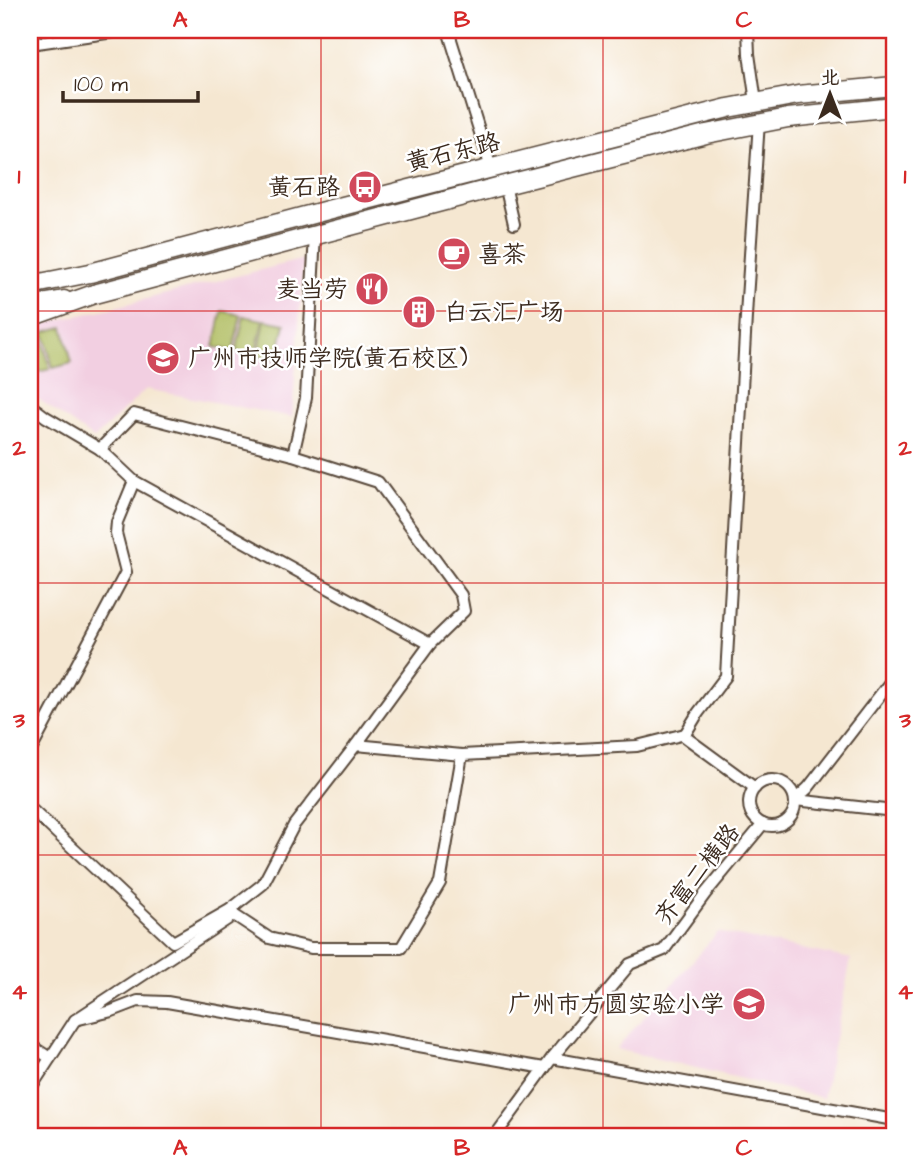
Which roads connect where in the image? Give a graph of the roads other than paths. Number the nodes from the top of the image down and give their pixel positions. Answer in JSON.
{"nodes":[{"id":1,"x":128,"y":30,"type":"edge"},
{"id":2,"x":448,"y":30,"type":"edge"},
{"id":3,"x":748,"y":30,"type":"edge"},
{"id":4,"x":46,"y":36,"type":"edge"},
{"id":5,"x":30,"y":44,"type":"edge"},
{"id":6,"x":894,"y":86,"type":"edge"},
{"id":7,"x":756,"y":102,"type":"junction"},
{"id":8,"x":894,"y":107,"type":"edge"},
{"id":9,"x":760,"y":122,"type":"junction"},
{"id":10,"x":491,"y":168,"type":"junction"},
{"id":11,"x":505,"y":184,"type":"junction"},
{"id":12,"x":514,"y":224,"type":"dead end"},
{"id":13,"x":315,"y":235,"type":"junction"},
{"id":14,"x":90,"y":273,"type":"junction"},
{"id":15,"x":30,"y":285,"type":"edge"},
{"id":16,"x":30,"y":294,"type":"edge"},
{"id":17,"x":94,"y":294,"type":"junction"},
{"id":18,"x":30,"y":306,"type":"edge"},
{"id":19,"x":30,"y":317,"type":"edge"},
{"id":20,"x":30,"y":405,"type":"edge"},
{"id":21,"x":100,"y":449,"type":"junction"},
{"id":22,"x":293,"y":455,"type":"junction"},
{"id":23,"x":134,"y":481,"type":"junction"},
{"id":24,"x":430,"y":644,"type":"junction"},
{"id":25,"x":894,"y":677,"type":"edge"},
{"id":26,"x":685,"y":734,"type":"junction"},
{"id":27,"x":356,"y":745,"type":"junction"},
{"id":28,"x":30,"y":752,"type":"edge"},
{"id":29,"x":462,"y":755,"type":"junction"},
{"id":30,"x":755,"y":788,"type":"junction"},
{"id":31,"x":795,"y":800,"type":"junction"},
{"id":32,"x":30,"y":808,"type":"edge"},
{"id":33,"x":894,"y":811,"type":"edge"},
{"id":34,"x":763,"y":824,"type":"junction"},
{"id":35,"x":232,"y":912,"type":"junction"},
{"id":36,"x":75,"y":1020,"type":"junction"},
{"id":37,"x":30,"y":1045,"type":"edge"},
{"id":38,"x":50,"y":1058,"type":"junction"},
{"id":39,"x":552,"y":1058,"type":"junction"},
{"id":40,"x":544,"y":1068,"type":"junction"},
{"id":41,"x":30,"y":1089,"type":"edge"},
{"id":42,"x":894,"y":1120,"type":"edge"},
{"id":43,"x":495,"y":1136,"type":"edge"}],
"edges":[{"from":1,"to":4,"type":"street"},
{"from":2,"to":10,"type":"street"},
{"from":3,"to":7,"type":"street"},
{"from":4,"to":5,"type":"street"},
{"from":6,"to":7,"type":"main road","name":"黄石东路"},
{"from":7,"to":10,"type":"main road","name":"黄石东路"},
{"from":8,"to":9,"type":"main road","name":"黄石东路"},
{"from":9,"to":11,"type":"main road","name":"黄石东路"},
{"from":9,"to":26,"type":"street"},
{"from":10,"to":14,"type":"main road","name":"黄石东路"},
{"from":11,"to":12,"type":"street"},
{"from":11,"to":13,"type":"main road","name":"黄石东路"},
{"from":13,"to":17,"type":"main road","name":"黄石东路"},
{"from":13,"to":22,"type":"street"},
{"from":14,"to":15,"type":"main road"},
{"from":14,"to":16,"type":"main road","name":"黄石东路"},
{"from":17,"to":18,"type":"main road","name":"黄石东路"},
{"from":17,"to":19,"type":"main road"},
{"from":20,"to":21,"type":"street"},
{"from":21,"to":22,"type":"street"},
{"from":21,"to":23,"type":"street"},
{"from":22,"to":24,"type":"street"},
{"from":23,"to":24,"type":"street"},
{"from":23,"to":28,"type":"street"},
{"from":24,"to":27,"type":"street"},
{"from":25,"to":31,"type":"street"},
{"from":26,"to":29,"type":"street"},
{"from":26,"to":30,"type":"street"},
{"from":27,"to":29,"type":"street"},
{"from":27,"to":35,"type":"street"},
{"from":29,"to":35,"type":"street"},
{"from":30,"to":31,"type":"street"},
{"from":30,"to":34,"type":"street"},
{"from":31,"to":33,"type":"street"},
{"from":31,"to":34,"type":"street"},
{"from":32,"to":35,"type":"street"},
{"from":34,"to":39,"type":"street","name":"齐富二横路"},
{"from":35,"to":36,"type":"street"},
{"from":36,"to":38,"type":"street"},
{"from":36,"to":40,"type":"street"},
{"from":37,"to":38,"type":"street"},
{"from":38,"to":41,"type":"street"},
{"from":39,"to":40,"type":"street"},
{"from":39,"to":42,"type":"street"},
{"from":40,"to":43,"type":"street"}]}
